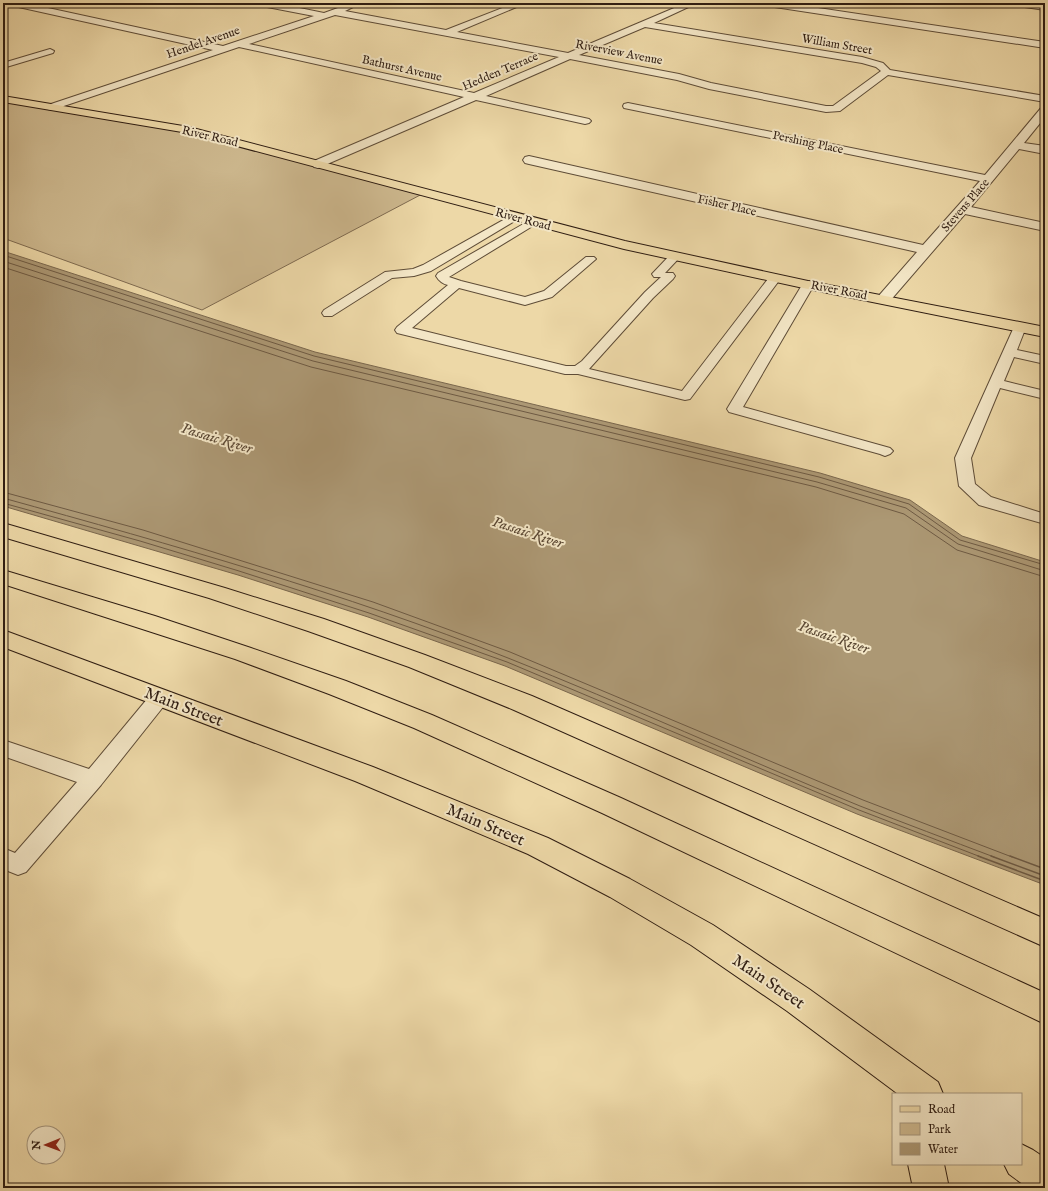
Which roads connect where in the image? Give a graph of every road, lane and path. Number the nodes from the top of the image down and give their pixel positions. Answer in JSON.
{"nodes":[{"id":1,"x":14,"y":3,"type":"edge"},
{"id":2,"x":262,"y":3,"type":"edge"},
{"id":3,"x":361,"y":3,"type":"edge"},
{"id":4,"x":522,"y":3,"type":"edge"},
{"id":5,"x":693,"y":3,"type":"edge"},
{"id":6,"x":768,"y":3,"type":"edge"},
{"id":7,"x":1018,"y":3,"type":"edge"},
{"id":8,"x":1045,"y":7,"type":"edge"},
{"id":9,"x":335,"y":12,"type":"junction"},
{"id":10,"x":325,"y":15,"type":"junction"},
{"id":11,"x":645,"y":24,"type":"junction"},
{"id":12,"x":447,"y":33,"type":"junction"},
{"id":13,"x":238,"y":44,"type":"junction"},
{"id":14,"x":1045,"y":45,"type":"edge"},
{"id":15,"x":223,"y":49,"type":"junction"},
{"id":16,"x":50,"y":51,"type":"dead end"},
{"id":17,"x":568,"y":56,"type":"junction"},
{"id":18,"x":3,"y":66,"type":"edge"},
{"id":19,"x":886,"y":72,"type":"junction"},
{"id":20,"x":471,"y":97,"type":"junction"},
{"id":21,"x":3,"y":99,"type":"edge"},
{"id":22,"x":1045,"y":99,"type":"edge"},
{"id":23,"x":628,"y":106,"type":"dead end"},
{"id":24,"x":52,"y":107,"type":"junction"},
{"id":25,"x":1045,"y":110,"type":"edge"},
{"id":26,"x":585,"y":121,"type":"dead end"},
{"id":27,"x":1016,"y":145,"type":"junction"},
{"id":28,"x":1045,"y":150,"type":"edge"},
{"id":29,"x":529,"y":160,"type":"dead end"},
{"id":30,"x":318,"y":164,"type":"junction"},
{"id":31,"x":988,"y":179,"type":"junction"},
{"id":32,"x":962,"y":209,"type":"junction"},
{"id":33,"x":514,"y":217,"type":"junction"},
{"id":34,"x":532,"y":222,"type":"junction"},
{"id":35,"x":1045,"y":227,"type":"edge"},
{"id":36,"x":925,"y":250,"type":"junction"},
{"id":37,"x":675,"y":256,"type":"junction"},
{"id":38,"x":590,"y":259,"type":"dead end"},
{"id":39,"x":776,"y":278,"type":"junction"},
{"id":40,"x":457,"y":284,"type":"junction"},
{"id":41,"x":808,"y":284,"type":"junction"},
{"id":42,"x":884,"y":299,"type":"junction"},
{"id":43,"x":328,"y":313,"type":"dead end"},
{"id":44,"x":1020,"y":327,"type":"junction"},
{"id":45,"x":1045,"y":332,"type":"edge"},
{"id":46,"x":1009,"y":352,"type":"junction"},
{"id":47,"x":1039,"y":359,"type":"edge"},
{"id":48,"x":578,"y":370,"type":"junction"},
{"id":49,"x":996,"y":383,"type":"junction"},
{"id":50,"x":1045,"y":395,"type":"edge"},
{"id":51,"x":885,"y":451,"type":"dead end"},
{"id":52,"x":1045,"y":519,"type":"edge"},
{"id":53,"x":3,"y":530,"type":"edge"},
{"id":54,"x":3,"y":577,"type":"edge"},
{"id":55,"x":3,"y":638,"type":"edge"},
{"id":56,"x":160,"y":697,"type":"junction"},
{"id":57,"x":3,"y":748,"type":"edge"},
{"id":58,"x":93,"y":778,"type":"junction"},
{"id":59,"x":3,"y":858,"type":"edge"},
{"id":60,"x":1045,"y":933,"type":"edge"},
{"id":61,"x":1045,"y":1009,"type":"edge"},
{"id":62,"x":885,"y":1066,"type":"junction"},
{"id":63,"x":901,"y":1093,"type":"edge"},
{"id":64,"x":925,"y":1093,"type":"edge"},
{"id":65,"x":1022,"y":1163,"type":"edge"},
{"id":66,"x":926,"y":1165,"type":"edge"},
{"id":67,"x":1045,"y":1179,"type":"edge"},
{"id":68,"x":931,"y":1188,"type":"edge"}],
"edges":[{"from":1,"to":15,"type":"street"},
{"from":2,"to":10,"type":"street"},
{"from":3,"to":9,"type":"street","name":"Hendel Avenue"},
{"from":4,"to":12,"type":"street"},
{"from":5,"to":11,"type":"street","name":"Hedden Terrace"},
{"from":6,"to":14,"type":"street"},
{"from":7,"to":8,"type":"street"},
{"from":9,"to":10,"type":"street","name":"Hendel Avenue"},
{"from":9,"to":12,"type":"street","name":"Riverview Avenue"},
{"from":10,"to":13,"type":"street","name":"Hendel Avenue"},
{"from":11,"to":17,"type":"street","name":"Hedden Terrace"},
{"from":11,"to":19,"type":"street","name":"William Street"},
{"from":12,"to":17,"type":"street","name":"Riverview Avenue"},
{"from":13,"to":15,"type":"street","name":"Hendel Avenue"},
{"from":13,"to":20,"type":"street","name":"Bathurst Avenue"},
{"from":15,"to":24,"type":"street","name":"Hendel Avenue"},
{"from":16,"to":18,"type":"lane"},
{"from":17,"to":19,"type":"street","name":"Riverview Avenue"},
{"from":17,"to":20,"type":"street","name":"Hedden Terrace"},
{"from":19,"to":22,"type":"street","name":"William Street"},
{"from":20,"to":26,"type":"street","name":"Bathurst Avenue"},
{"from":20,"to":30,"type":"street","name":"Hedden Terrace"},
{"from":21,"to":24,"type":"main road","name":"River Road"},
{"from":23,"to":31,"type":"street","name":"Pershing Place"},
{"from":24,"to":30,"type":"main road","name":"River Road"},
{"from":25,"to":27,"type":"street","name":"Stevens Place"},
{"from":27,"to":28,"type":"street"},
{"from":27,"to":31,"type":"street","name":"Stevens Place"},
{"from":29,"to":36,"type":"street","name":"Fisher Place"},
{"from":30,"to":33,"type":"main road","name":"River Road"},
{"from":31,"to":32,"type":"street","name":"Stevens Place"},
{"from":32,"to":35,"type":"street"},
{"from":32,"to":36,"type":"street","name":"Stevens Place"},
{"from":33,"to":34,"type":"main road","name":"River Road"},
{"from":33,"to":43,"type":"lane"},
{"from":34,"to":37,"type":"main road","name":"River Road"},
{"from":34,"to":40,"type":"lane"},
{"from":36,"to":42,"type":"street","name":"Stevens Place"},
{"from":37,"to":39,"type":"main road","name":"River Road"},
{"from":37,"to":48,"type":"lane"},
{"from":38,"to":40,"type":"lane"},
{"from":39,"to":41,"type":"main road","name":"River Road"},
{"from":39,"to":48,"type":"lane"},
{"from":40,"to":48,"type":"lane"},
{"from":41,"to":42,"type":"main road","name":"River Road"},
{"from":41,"to":51,"type":"lane"},
{"from":42,"to":44,"type":"main road","name":"River Road"},
{"from":44,"to":45,"type":"main road","name":"River Road"},
{"from":44,"to":46,"type":"lane"},
{"from":46,"to":47,"type":"lane"},
{"from":46,"to":49,"type":"lane"},
{"from":49,"to":50,"type":"lane"},
{"from":49,"to":52,"type":"lane"},
{"from":53,"to":60,"type":"main road"},
{"from":54,"to":61,"type":"main road"},
{"from":55,"to":56,"type":"main road","name":"Main Street"},
{"from":56,"to":58,"type":"lane"},
{"from":56,"to":62,"type":"main road","name":"Main Street"},
{"from":57,"to":58,"type":"lane"},
{"from":58,"to":59,"type":"lane"},
{"from":62,"to":63,"type":"main road"},
{"from":62,"to":64,"type":"main road","name":"Main Street"},
{"from":65,"to":67,"type":"main road"},
{"from":66,"to":68,"type":"main road"}]}
